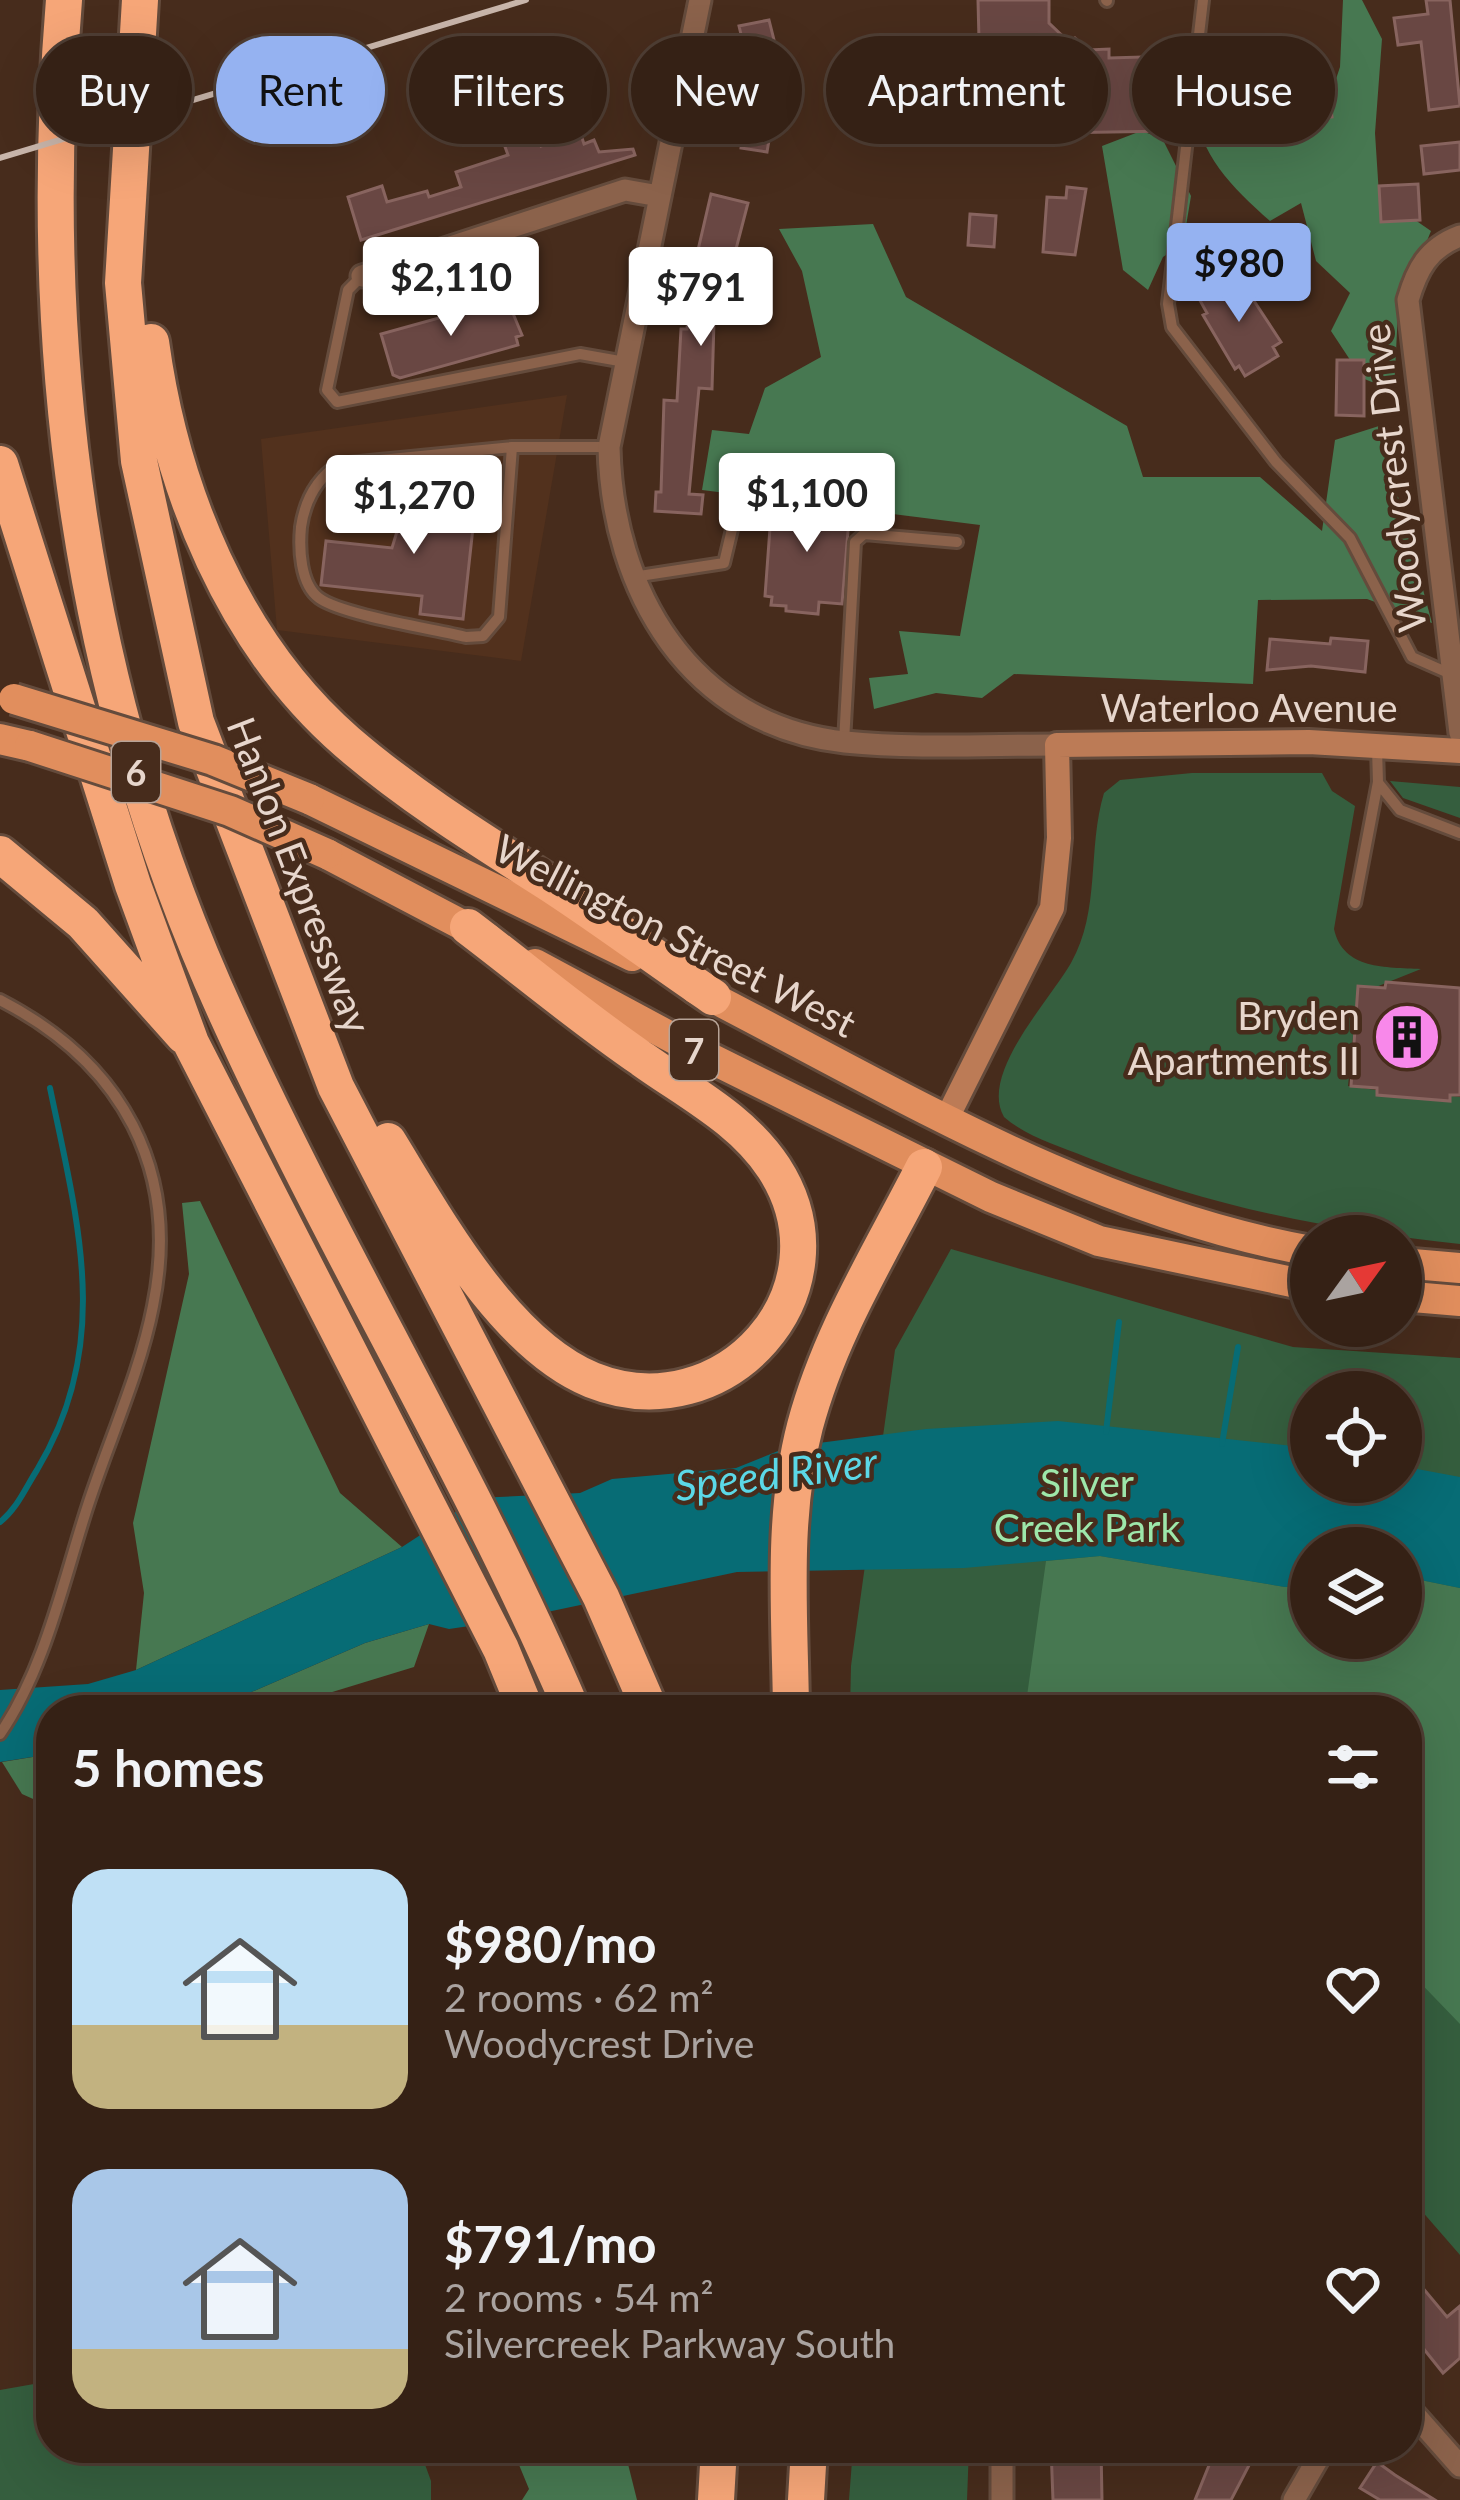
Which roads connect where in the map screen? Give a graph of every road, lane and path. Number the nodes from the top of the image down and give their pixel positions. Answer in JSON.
{"nodes":[{"id":1,"x":64,"y":0,"type":"edge"},
{"id":2,"x":140,"y":0,"type":"edge"},
{"id":3,"x":700,"y":0,"type":"edge"},
{"id":4,"x":1203,"y":0,"type":"edge"},
{"id":5,"x":128,"y":148,"type":"junction"},
{"id":6,"x":659,"y":196,"type":"junction"},
{"id":7,"x":1460,"y":236,"type":"edge"},
{"id":8,"x":362,"y":276,"type":"joint"},
{"id":9,"x":625,"y":362,"type":"junction"},
{"id":10,"x":512,"y":447,"type":"junction"},
{"id":11,"x":609,"y":447,"type":"junction"},
{"id":12,"x":0,"y":464,"type":"edge"},
{"id":13,"x":738,"y":504,"type":"dead end"},
{"id":14,"x":957,"y":542,"type":"dead end"},
{"id":15,"x":630,"y":577,"type":"junction"},
{"id":16,"x":1453,"y":675,"type":"junction"},
{"id":17,"x":7,"y":698,"type":"edge"},
{"id":18,"x":1460,"y":734,"type":"edge"},
{"id":19,"x":844,"y":742,"type":"junction"},
{"id":20,"x":15,"y":743,"type":"edge"},
{"id":21,"x":1057,"y":745,"type":"junction"},
{"id":22,"x":1377,"y":745,"type":"junction"},
{"id":23,"x":1460,"y":751,"type":"edge"},
{"id":24,"x":1378,"y":782,"type":"junction"},
{"id":25,"x":1460,"y":833,"type":"edge"},
{"id":26,"x":0,"y":854,"type":"edge"},
{"id":27,"x":1354,"y":903,"type":"dead end"},
{"id":28,"x":468,"y":927,"type":"junction"},
{"id":29,"x":713,"y":997,"type":"junction"},
{"id":30,"x":0,"y":1000,"type":"edge"},
{"id":31,"x":313,"y":1014,"type":"junction"},
{"id":32,"x":191,"y":1043,"type":"junction"},
{"id":33,"x":947,"y":1118,"type":"junction"},
{"id":34,"x":924,"y":1167,"type":"junction"},
{"id":35,"x":1290,"y":1247,"type":"edge"},
{"id":36,"x":1422,"y":1265,"type":"edge"},
{"id":37,"x":1460,"y":1268,"type":"edge"},
{"id":38,"x":1290,"y":1282,"type":"edge"},
{"id":39,"x":1422,"y":1298,"type":"edge"},
{"id":40,"x":1460,"y":1301,"type":"edge"},
{"id":41,"x":519,"y":1695,"type":"edge"},
{"id":42,"x":565,"y":1695,"type":"edge"},
{"id":43,"x":643,"y":1695,"type":"edge"},
{"id":44,"x":791,"y":1695,"type":"edge"},
{"id":45,"x":0,"y":1733,"type":"edge"},
{"id":46,"x":1422,"y":2423,"type":"edge"},
{"id":47,"x":718,"y":2463,"type":"edge"},
{"id":48,"x":808,"y":2463,"type":"edge"},
{"id":49,"x":1002,"y":2463,"type":"edge"},
{"id":50,"x":1315,"y":2463,"type":"edge"},
{"id":51,"x":1460,"y":2466,"type":"edge"},
{"id":52,"x":716,"y":2500,"type":"edge"},
{"id":53,"x":806,"y":2500,"type":"edge"},
{"id":54,"x":1002,"y":2500,"type":"edge"},
{"id":55,"x":1294,"y":2500,"type":"edge"}],
"edges":[{"from":1,"to":42,"type":"highway","number":"6"},
{"from":2,"to":5,"type":"highway","name":"Hanlon Expressway","number":"6"},
{"from":3,"to":6,"type":"street"},
{"from":4,"to":16,"type":"lane"},
{"from":5,"to":29,"type":"highway"},
{"from":5,"to":31,"type":"highway","name":"Hanlon Expressway","number":"6"},
{"from":6,"to":8,"type":"street"},
{"from":6,"to":9,"type":"street"},
{"from":7,"to":16,"type":"street","name":"Woodycrest Drive"},
{"from":8,"to":9,"type":"lane"},
{"from":9,"to":11,"type":"street"},
{"from":10,"to":10,"type":"lane"},
{"from":10,"to":11,"type":"lane"},
{"from":11,"to":15,"type":"street"},
{"from":12,"to":32,"type":"highway"},
{"from":13,"to":15,"type":"lane"},
{"from":14,"to":19,"type":"lane"},
{"from":15,"to":19,"type":"street"},
{"from":16,"to":18,"type":"street","name":"Woodycrest Drive"},
{"from":17,"to":29,"type":"main road","name":"Wellington Street West","bridge":true},
{"from":19,"to":21,"type":"street"},
{"from":20,"to":28,"type":"main road","number":"7","bridge":true},
{"from":21,"to":22,"type":"street","name":"Waterloo Avenue"},
{"from":21,"to":33,"type":"street","name":"Waterloo Avenue"},
{"from":22,"to":23,"type":"street","name":"Waterloo Avenue"},
{"from":22,"to":24,"type":"lane"},
{"from":24,"to":25,"type":"lane"},
{"from":24,"to":27,"type":"lane"},
{"from":26,"to":32,"type":"highway"},
{"from":28,"to":31,"type":"highway"},
{"from":28,"to":34,"type":"main road","number":"7"},
{"from":29,"to":33,"type":"main road","name":"Wellington Street West","number":"7"},
{"from":30,"to":45,"type":"lane"},
{"from":31,"to":43,"type":"highway","name":"Hanlon Expressway","number":"6"},
{"from":32,"to":41,"type":"highway"},
{"from":33,"to":34,"type":"main road","name":"Waterloo Avenue"},
{"from":33,"to":35,"type":"main road","name":"Wellington Street West","number":"7"},
{"from":34,"to":38,"type":"main road","number":"7"},
{"from":34,"to":44,"type":"highway"},
{"from":36,"to":37,"type":"main road"},
{"from":39,"to":40,"type":"main road"},
{"from":46,"to":51,"type":"street"},
{"from":47,"to":52,"type":"highway"},
{"from":48,"to":53,"type":"highway"},
{"from":49,"to":54,"type":"street"},
{"from":50,"to":55,"type":"street"}]}
